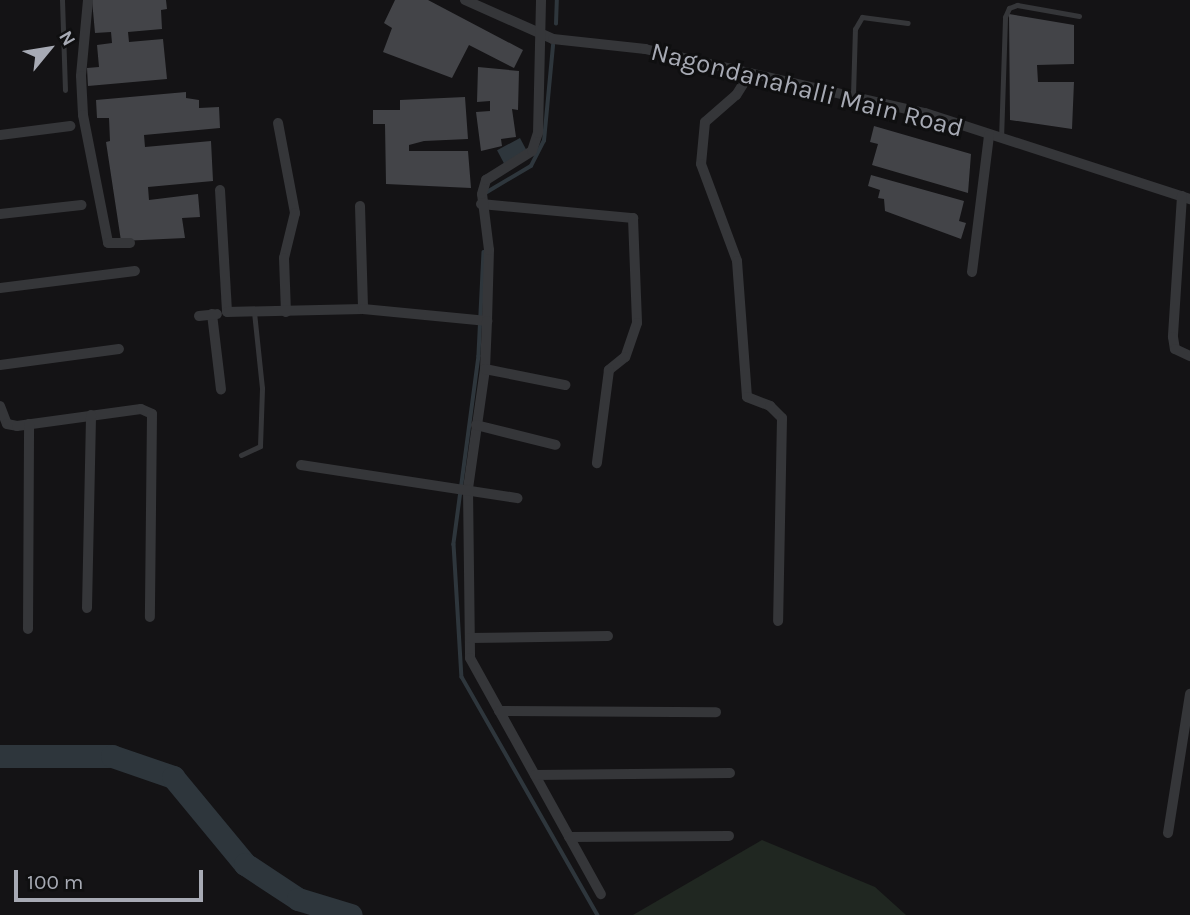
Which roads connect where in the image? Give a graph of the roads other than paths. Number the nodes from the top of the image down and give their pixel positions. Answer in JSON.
{"nodes":[{"id":1,"x":62,"y":0,"type":"edge"},
{"id":2,"x":88,"y":0,"type":"edge"},
{"id":3,"x":465,"y":0,"type":"edge"},
{"id":4,"x":541,"y":0,"type":"edge"},
{"id":5,"x":483,"y":5,"type":"edge"},
{"id":6,"x":1079,"y":16,"type":"dead end"},
{"id":7,"x":908,"y":23,"type":"dead end"},
{"id":8,"x":542,"y":34,"type":"junction"},
{"id":9,"x":750,"y":73,"type":"junction"},
{"id":10,"x":65,"y":90,"type":"dead end"},
{"id":11,"x":853,"y":97,"type":"junction"},
{"id":12,"x":278,"y":123,"type":"dead end"},
{"id":13,"x":70,"y":126,"type":"dead end"},
{"id":14,"x":0,"y":135,"type":"edge"},
{"id":15,"x":989,"y":135,"type":"junction"},
{"id":16,"x":1001,"y":139,"type":"junction"},
{"id":17,"x":220,"y":190,"type":"dead end"},
{"id":18,"x":1186,"y":198,"type":"edge"},
{"id":19,"x":481,"y":204,"type":"junction"},
{"id":20,"x":82,"y":205,"type":"dead end"},
{"id":21,"x":360,"y":206,"type":"dead end"},
{"id":22,"x":0,"y":214,"type":"edge"},
{"id":23,"x":130,"y":243,"type":"dead end"},
{"id":24,"x":135,"y":271,"type":"dead end"},
{"id":25,"x":972,"y":272,"type":"dead end"},
{"id":26,"x":0,"y":288,"type":"edge"},
{"id":27,"x":363,"y":309,"type":"junction"},
{"id":28,"x":227,"y":312,"type":"junction"},
{"id":29,"x":254,"y":312,"type":"junction"},
{"id":30,"x":286,"y":312,"type":"junction"},
{"id":31,"x":212,"y":314,"type":"junction"},
{"id":32,"x":199,"y":316,"type":"dead end"},
{"id":33,"x":487,"y":321,"type":"junction"},
{"id":34,"x":119,"y":349,"type":"dead end"},
{"id":35,"x":1190,"y":356,"type":"edge"},
{"id":36,"x":0,"y":365,"type":"edge"},
{"id":37,"x":485,"y":369,"type":"junction"},
{"id":38,"x":565,"y":385,"type":"dead end"},
{"id":39,"x":221,"y":389,"type":"dead end"},
{"id":40,"x":0,"y":406,"type":"edge"},
{"id":41,"x":91,"y":415,"type":"junction"},
{"id":42,"x":29,"y":424,"type":"junction"},
{"id":43,"x":476,"y":425,"type":"junction"},
{"id":44,"x":556,"y":445,"type":"dead end"},
{"id":45,"x":241,"y":456,"type":"dead end"},
{"id":46,"x":597,"y":463,"type":"dead end"},
{"id":47,"x":301,"y":465,"type":"dead end"},
{"id":48,"x":468,"y":489,"type":"junction"},
{"id":49,"x":517,"y":498,"type":"dead end"},
{"id":50,"x":87,"y":608,"type":"dead end"},
{"id":51,"x":150,"y":617,"type":"dead end"},
{"id":52,"x":778,"y":621,"type":"dead end"},
{"id":53,"x":28,"y":629,"type":"dead end"},
{"id":54,"x":608,"y":636,"type":"dead end"},
{"id":55,"x":470,"y":638,"type":"junction"},
{"id":56,"x":1190,"y":694,"type":"edge"},
{"id":57,"x":499,"y":711,"type":"junction"},
{"id":58,"x":716,"y":712,"type":"dead end"},
{"id":59,"x":730,"y":773,"type":"dead end"},
{"id":60,"x":535,"y":775,"type":"junction"},
{"id":61,"x":1168,"y":833,"type":"dead end"},
{"id":62,"x":729,"y":836,"type":"dead end"},
{"id":63,"x":569,"y":837,"type":"junction"},
{"id":64,"x":601,"y":894,"type":"dead end"}],
"edges":[{"from":1,"to":10,"type":"lane"},
{"from":2,"to":23,"type":"street"},
{"from":3,"to":5,"type":"street","name":"Nagondanahalli Main Road"},
{"from":4,"to":8,"type":"street"},
{"from":5,"to":8,"type":"street","name":"Nagondanahalli Main Road"},
{"from":6,"to":16,"type":"lane"},
{"from":7,"to":11,"type":"lane"},
{"from":8,"to":9,"type":"street","name":"Nagondanahalli Main Road"},
{"from":8,"to":19,"type":"street"},
{"from":9,"to":11,"type":"street","name":"Nagondanahalli Main Road"},
{"from":9,"to":52,"type":"street"},
{"from":11,"to":15,"type":"street","name":"Nagondanahalli Main Road"},
{"from":12,"to":30,"type":"street"},
{"from":13,"to":14,"type":"street"},
{"from":15,"to":16,"type":"street","name":"Nagondanahalli Main Road"},
{"from":15,"to":25,"type":"street"},
{"from":16,"to":18,"type":"street","name":"Nagondanahalli Main Road"},
{"from":17,"to":28,"type":"street"},
{"from":18,"to":35,"type":"street"},
{"from":19,"to":33,"type":"street"},
{"from":19,"to":46,"type":"street"},
{"from":20,"to":22,"type":"street"},
{"from":21,"to":27,"type":"street"},
{"from":24,"to":26,"type":"street"},
{"from":27,"to":30,"type":"street"},
{"from":27,"to":33,"type":"street"},
{"from":28,"to":29,"type":"street"},
{"from":28,"to":31,"type":"street"},
{"from":29,"to":30,"type":"street"},
{"from":29,"to":45,"type":"lane"},
{"from":31,"to":32,"type":"street"},
{"from":31,"to":39,"type":"street"},
{"from":33,"to":37,"type":"street"},
{"from":34,"to":36,"type":"street"},
{"from":37,"to":38,"type":"street"},
{"from":37,"to":43,"type":"street"},
{"from":40,"to":42,"type":"street"},
{"from":41,"to":42,"type":"street"},
{"from":41,"to":50,"type":"street"},
{"from":41,"to":51,"type":"street"},
{"from":42,"to":53,"type":"street"},
{"from":43,"to":44,"type":"street"},
{"from":43,"to":48,"type":"street"},
{"from":47,"to":48,"type":"street"},
{"from":48,"to":49,"type":"street"},
{"from":48,"to":55,"type":"street"},
{"from":54,"to":55,"type":"street"},
{"from":55,"to":57,"type":"street"},
{"from":56,"to":61,"type":"street"},
{"from":57,"to":58,"type":"street"},
{"from":57,"to":60,"type":"street"},
{"from":59,"to":60,"type":"street"},
{"from":60,"to":63,"type":"street"},
{"from":62,"to":63,"type":"street"},
{"from":63,"to":64,"type":"street"}]}
